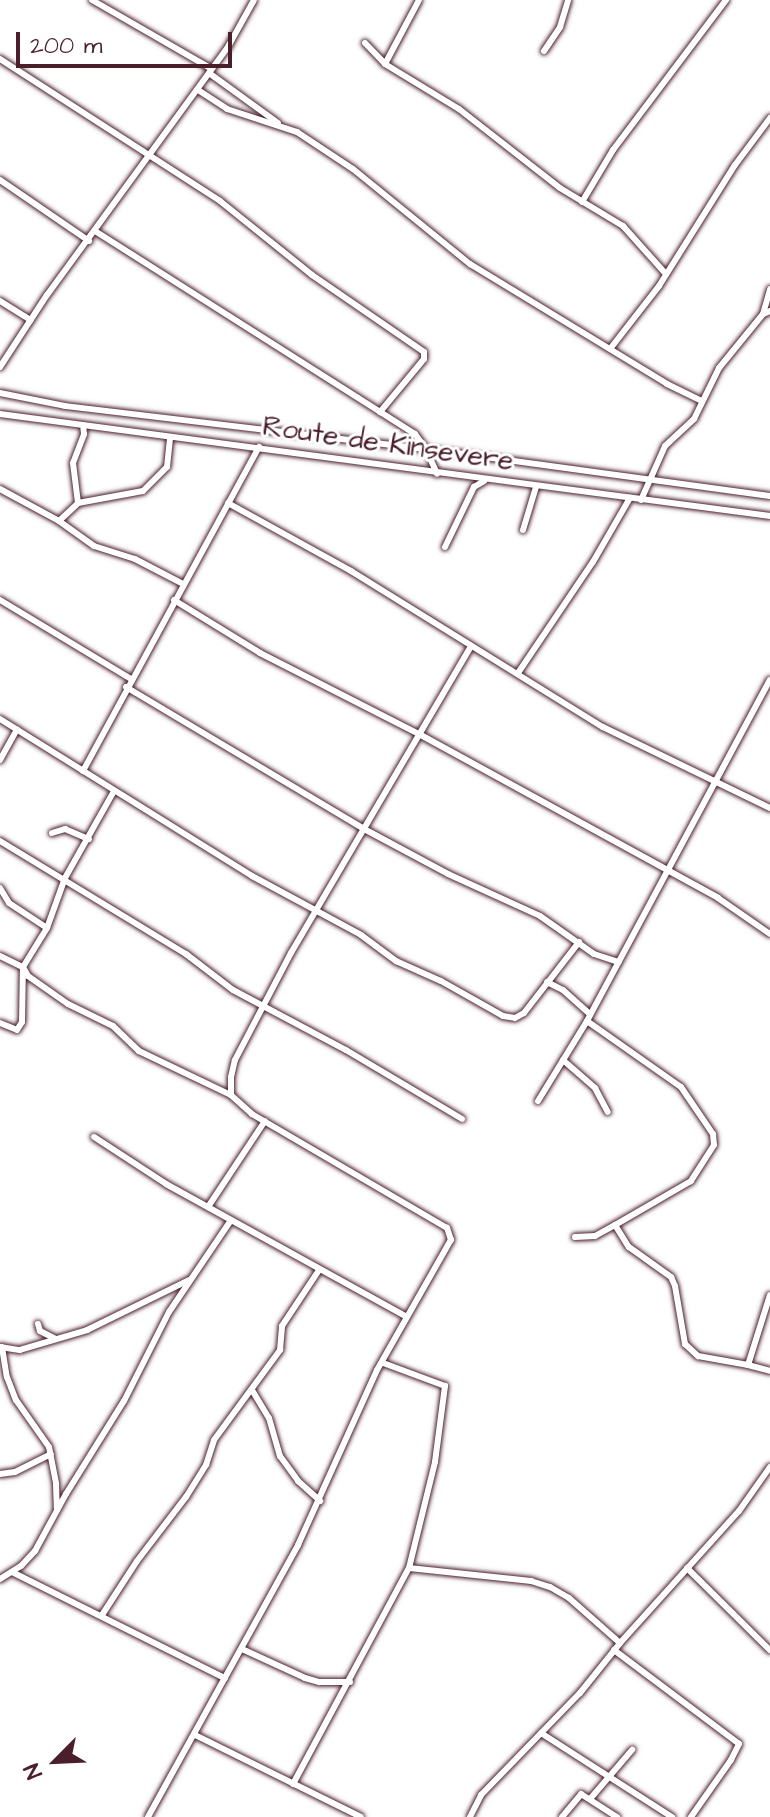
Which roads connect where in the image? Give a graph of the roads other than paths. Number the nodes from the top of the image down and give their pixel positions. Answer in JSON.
{"nodes":[{"id":1,"x":92,"y":0,"type":"edge"},
{"id":2,"x":254,"y":0,"type":"edge"},
{"id":3,"x":419,"y":0,"type":"edge"},
{"id":4,"x":568,"y":0,"type":"edge"},
{"id":5,"x":726,"y":0,"type":"edge"},
{"id":6,"x":365,"y":43,"type":"dead end"},
{"id":7,"x":544,"y":51,"type":"dead end"},
{"id":8,"x":0,"y":59,"type":"edge"},
{"id":9,"x":385,"y":64,"type":"junction"},
{"id":10,"x":210,"y":71,"type":"junction"},
{"id":11,"x":198,"y":90,"type":"junction"},
{"id":12,"x":770,"y":118,"type":"edge"},
{"id":13,"x":278,"y":123,"type":"junction"},
{"id":14,"x":151,"y":154,"type":"junction"},
{"id":15,"x":0,"y":180,"type":"edge"},
{"id":16,"x":582,"y":202,"type":"junction"},
{"id":17,"x":95,"y":231,"type":"junction"},
{"id":18,"x":89,"y":241,"type":"junction"},
{"id":19,"x":666,"y":274,"type":"junction"},
{"id":20,"x":770,"y":289,"type":"edge"},
{"id":21,"x":0,"y":301,"type":"edge"},
{"id":22,"x":766,"y":312,"type":"edge"},
{"id":23,"x":30,"y":320,"type":"junction"},
{"id":24,"x":610,"y":349,"type":"junction"},
{"id":25,"x":0,"y":367,"type":"edge"},
{"id":26,"x":0,"y":393,"type":"edge"},
{"id":27,"x":702,"y":401,"type":"junction"},
{"id":28,"x":380,"y":412,"type":"junction"},
{"id":29,"x":0,"y":414,"type":"edge"},
{"id":30,"x":82,"y":425,"type":"junction"},
{"id":31,"x":170,"y":438,"type":"junction"},
{"id":32,"x":259,"y":447,"type":"junction"},
{"id":33,"x":426,"y":449,"type":"junction"},
{"id":34,"x":437,"y":474,"type":"junction"},
{"id":35,"x":484,"y":481,"type":"junction"},
{"id":36,"x":648,"y":481,"type":"junction"},
{"id":37,"x":536,"y":487,"type":"junction"},
{"id":38,"x":0,"y":489,"type":"edge"},
{"id":39,"x":770,"y":496,"type":"edge"},
{"id":40,"x":630,"y":498,"type":"junction"},
{"id":41,"x":641,"y":500,"type":"junction"},
{"id":42,"x":78,"y":503,"type":"junction"},
{"id":43,"x":228,"y":503,"type":"junction"},
{"id":44,"x":770,"y":516,"type":"edge"},
{"id":45,"x":59,"y":521,"type":"junction"},
{"id":46,"x":523,"y":530,"type":"dead end"},
{"id":47,"x":445,"y":547,"type":"dead end"},
{"id":48,"x":183,"y":584,"type":"junction"},
{"id":49,"x":0,"y":600,"type":"edge"},
{"id":50,"x":174,"y":600,"type":"junction"},
{"id":51,"x":471,"y":646,"type":"junction"},
{"id":52,"x":518,"y":673,"type":"junction"},
{"id":53,"x":131,"y":679,"type":"junction"},
{"id":54,"x":770,"y":680,"type":"edge"},
{"id":55,"x":126,"y":687,"type":"junction"},
{"id":56,"x":0,"y":719,"type":"edge"},
{"id":57,"x":17,"y":729,"type":"junction"},
{"id":58,"x":419,"y":734,"type":"junction"},
{"id":59,"x":0,"y":760,"type":"edge"},
{"id":60,"x":83,"y":771,"type":"junction"},
{"id":61,"x":718,"y":782,"type":"junction"},
{"id":62,"x":114,"y":791,"type":"junction"},
{"id":63,"x":770,"y":808,"type":"edge"},
{"id":64,"x":366,"y":830,"type":"junction"},
{"id":65,"x":52,"y":833,"type":"dead end"},
{"id":66,"x":89,"y":839,"type":"junction"},
{"id":67,"x":0,"y":841,"type":"edge"},
{"id":68,"x":668,"y":871,"type":"junction"},
{"id":69,"x":65,"y":878,"type":"junction"},
{"id":70,"x":0,"y":888,"type":"edge"},
{"id":71,"x":317,"y":914,"type":"junction"},
{"id":72,"x":47,"y":928,"type":"junction"},
{"id":73,"x":770,"y":934,"type":"edge"},
{"id":74,"x":579,"y":942,"type":"junction"},
{"id":75,"x":0,"y":956,"type":"edge"},
{"id":76,"x":619,"y":962,"type":"junction"},
{"id":77,"x":23,"y":967,"type":"junction"},
{"id":78,"x":547,"y":982,"type":"junction"},
{"id":79,"x":265,"y":1006,"type":"junction"},
{"id":80,"x":588,"y":1018,"type":"junction"},
{"id":81,"x":0,"y":1023,"type":"edge"},
{"id":82,"x":563,"y":1060,"type":"junction"},
{"id":83,"x":231,"y":1095,"type":"junction"},
{"id":84,"x":538,"y":1101,"type":"dead end"},
{"id":85,"x":608,"y":1112,"type":"dead end"},
{"id":86,"x":462,"y":1119,"type":"dead end"},
{"id":87,"x":265,"y":1121,"type":"junction"},
{"id":88,"x":94,"y":1137,"type":"dead end"},
{"id":89,"x":208,"y":1207,"type":"junction"},
{"id":90,"x":231,"y":1220,"type":"junction"},
{"id":91,"x":615,"y":1225,"type":"junction"},
{"id":92,"x":575,"y":1237,"type":"dead end"},
{"id":93,"x":319,"y":1270,"type":"junction"},
{"id":94,"x":190,"y":1279,"type":"junction"},
{"id":95,"x":770,"y":1295,"type":"edge"},
{"id":96,"x":405,"y":1316,"type":"junction"},
{"id":97,"x":38,"y":1324,"type":"dead end"},
{"id":98,"x":54,"y":1338,"type":"junction"},
{"id":99,"x":1,"y":1347,"type":"edge"},
{"id":100,"x":383,"y":1363,"type":"junction"},
{"id":101,"x":748,"y":1365,"type":"junction"},
{"id":102,"x":770,"y":1371,"type":"edge"},
{"id":103,"x":252,"y":1390,"type":"junction"},
{"id":104,"x":51,"y":1454,"type":"junction"},
{"id":105,"x":770,"y":1467,"type":"edge"},
{"id":106,"x":0,"y":1474,"type":"edge"},
{"id":107,"x":320,"y":1501,"type":"junction"},
{"id":108,"x":57,"y":1511,"type":"junction"},
{"id":109,"x":409,"y":1568,"type":"junction"},
{"id":110,"x":687,"y":1568,"type":"junction"},
{"id":111,"x":12,"y":1572,"type":"junction"},
{"id":112,"x":0,"y":1579,"type":"edge"},
{"id":113,"x":102,"y":1615,"type":"junction"},
{"id":114,"x":620,"y":1643,"type":"junction"},
{"id":115,"x":242,"y":1649,"type":"junction"},
{"id":116,"x":614,"y":1650,"type":"junction"},
{"id":117,"x":770,"y":1650,"type":"edge"},
{"id":118,"x":225,"y":1678,"type":"junction"},
{"id":119,"x":350,"y":1682,"type":"junction"},
{"id":120,"x":541,"y":1733,"type":"junction"},
{"id":121,"x":195,"y":1735,"type":"junction"},
{"id":122,"x":632,"y":1750,"type":"dead end"},
{"id":123,"x":611,"y":1775,"type":"junction"},
{"id":124,"x":293,"y":1784,"type":"junction"},
{"id":125,"x":590,"y":1799,"type":"junction"},
{"id":126,"x":148,"y":1817,"type":"edge"},
{"id":127,"x":361,"y":1817,"type":"edge"},
{"id":128,"x":470,"y":1817,"type":"edge"},
{"id":129,"x":562,"y":1817,"type":"edge"},
{"id":130,"x":617,"y":1817,"type":"edge"},
{"id":131,"x":672,"y":1817,"type":"edge"},
{"id":132,"x":691,"y":1817,"type":"edge"}],
"edges":[{"from":1,"to":10,"type":"street"},
{"from":2,"to":10,"type":"street"},
{"from":3,"to":9,"type":"street"},
{"from":4,"to":7,"type":"street"},
{"from":5,"to":16,"type":"street"},
{"from":6,"to":9,"type":"street"},
{"from":8,"to":14,"type":"street"},
{"from":9,"to":16,"type":"street"},
{"from":10,"to":11,"type":"street"},
{"from":10,"to":13,"type":"street"},
{"from":11,"to":13,"type":"street"},
{"from":11,"to":14,"type":"street"},
{"from":12,"to":19,"type":"street"},
{"from":13,"to":24,"type":"street"},
{"from":14,"to":17,"type":"street"},
{"from":14,"to":28,"type":"street"},
{"from":15,"to":18,"type":"street"},
{"from":16,"to":19,"type":"street"},
{"from":17,"to":18,"type":"street"},
{"from":17,"to":28,"type":"street"},
{"from":18,"to":23,"type":"street"},
{"from":19,"to":24,"type":"street"},
{"from":20,"to":22,"type":"street"},
{"from":21,"to":23,"type":"street"},
{"from":22,"to":27,"type":"street"},
{"from":23,"to":25,"type":"street"},
{"from":24,"to":27,"type":"street"},
{"from":26,"to":33,"type":"street"},
{"from":27,"to":36,"type":"street"},
{"from":28,"to":33,"type":"street"},
{"from":29,"to":30,"type":"street","name":"Route de Kinsevere"},
{"from":30,"to":31,"type":"street","name":"Route de Kinsevere"},
{"from":30,"to":42,"type":"street"},
{"from":31,"to":32,"type":"street","name":"Route de Kinsevere"},
{"from":31,"to":42,"type":"street"},
{"from":32,"to":34,"type":"street","name":"Route de Kinsevere"},
{"from":32,"to":43,"type":"street"},
{"from":33,"to":34,"type":"street"},
{"from":33,"to":36,"type":"street"},
{"from":34,"to":35,"type":"street","name":"Route de Kinsevere"},
{"from":35,"to":37,"type":"street","name":"Route de Kinsevere"},
{"from":35,"to":47,"type":"street"},
{"from":36,"to":39,"type":"street"},
{"from":36,"to":41,"type":"street"},
{"from":37,"to":40,"type":"street","name":"Route de Kinsevere"},
{"from":37,"to":46,"type":"street"},
{"from":38,"to":45,"type":"street"},
{"from":40,"to":41,"type":"street","name":"Route de Kinsevere"},
{"from":40,"to":52,"type":"street"},
{"from":41,"to":44,"type":"street","name":"Route de Kinsevere"},
{"from":42,"to":45,"type":"street"},
{"from":43,"to":48,"type":"street"},
{"from":43,"to":51,"type":"street"},
{"from":45,"to":48,"type":"street"},
{"from":48,"to":50,"type":"street"},
{"from":49,"to":53,"type":"street"},
{"from":50,"to":53,"type":"street"},
{"from":50,"to":58,"type":"street"},
{"from":51,"to":52,"type":"street"},
{"from":51,"to":58,"type":"street"},
{"from":52,"to":61,"type":"street"},
{"from":53,"to":55,"type":"street"},
{"from":54,"to":61,"type":"street"},
{"from":55,"to":60,"type":"street"},
{"from":55,"to":64,"type":"street"},
{"from":56,"to":57,"type":"street"},
{"from":57,"to":59,"type":"street"},
{"from":57,"to":60,"type":"street"},
{"from":58,"to":64,"type":"street"},
{"from":58,"to":68,"type":"street"},
{"from":60,"to":62,"type":"street"},
{"from":61,"to":63,"type":"street"},
{"from":61,"to":68,"type":"street"},
{"from":62,"to":66,"type":"street"},
{"from":62,"to":71,"type":"street"},
{"from":64,"to":71,"type":"street"},
{"from":64,"to":74,"type":"street"},
{"from":65,"to":66,"type":"street"},
{"from":66,"to":69,"type":"street"},
{"from":67,"to":69,"type":"street"},
{"from":68,"to":73,"type":"street"},
{"from":68,"to":76,"type":"street"},
{"from":69,"to":72,"type":"street"},
{"from":69,"to":79,"type":"street"},
{"from":70,"to":72,"type":"street"},
{"from":71,"to":78,"type":"street"},
{"from":71,"to":79,"type":"street"},
{"from":72,"to":77,"type":"street"},
{"from":74,"to":76,"type":"street"},
{"from":74,"to":78,"type":"street"},
{"from":75,"to":77,"type":"street"},
{"from":76,"to":80,"type":"street"},
{"from":77,"to":81,"type":"street"},
{"from":77,"to":83,"type":"street"},
{"from":78,"to":80,"type":"street"},
{"from":79,"to":83,"type":"street"},
{"from":79,"to":86,"type":"street"},
{"from":80,"to":82,"type":"street"},
{"from":80,"to":91,"type":"street"},
{"from":82,"to":84,"type":"street"},
{"from":82,"to":85,"type":"street"},
{"from":83,"to":87,"type":"street"},
{"from":87,"to":89,"type":"street"},
{"from":87,"to":96,"type":"street"},
{"from":88,"to":89,"type":"street"},
{"from":89,"to":90,"type":"street"},
{"from":90,"to":93,"type":"street"},
{"from":90,"to":94,"type":"street"},
{"from":91,"to":92,"type":"street"},
{"from":91,"to":101,"type":"street"},
{"from":93,"to":96,"type":"street"},
{"from":93,"to":103,"type":"street"},
{"from":94,"to":98,"type":"street"},
{"from":94,"to":108,"type":"street"},
{"from":95,"to":101,"type":"street"},
{"from":96,"to":100,"type":"street"},
{"from":97,"to":98,"type":"street"},
{"from":98,"to":99,"type":"street"},
{"from":99,"to":104,"type":"street"},
{"from":100,"to":107,"type":"street"},
{"from":100,"to":109,"type":"street"},
{"from":101,"to":102,"type":"street"},
{"from":103,"to":107,"type":"street"},
{"from":103,"to":113,"type":"street"},
{"from":104,"to":106,"type":"street"},
{"from":104,"to":108,"type":"street"},
{"from":105,"to":110,"type":"street"},
{"from":107,"to":115,"type":"street"},
{"from":108,"to":111,"type":"street"},
{"from":109,"to":114,"type":"street"},
{"from":109,"to":119,"type":"street"},
{"from":110,"to":114,"type":"street"},
{"from":110,"to":117,"type":"street"},
{"from":111,"to":112,"type":"street"},
{"from":111,"to":113,"type":"street"},
{"from":113,"to":118,"type":"street"},
{"from":114,"to":116,"type":"street"},
{"from":115,"to":118,"type":"street"},
{"from":115,"to":119,"type":"street"},
{"from":116,"to":120,"type":"street"},
{"from":116,"to":132,"type":"street"},
{"from":118,"to":121,"type":"street"},
{"from":119,"to":124,"type":"street"},
{"from":120,"to":123,"type":"street"},
{"from":120,"to":128,"type":"street"},
{"from":121,"to":124,"type":"street"},
{"from":121,"to":126,"type":"street"},
{"from":122,"to":123,"type":"street"},
{"from":123,"to":125,"type":"street"},
{"from":123,"to":131,"type":"street"},
{"from":124,"to":127,"type":"street"},
{"from":125,"to":129,"type":"street"},
{"from":125,"to":130,"type":"street"}]}
